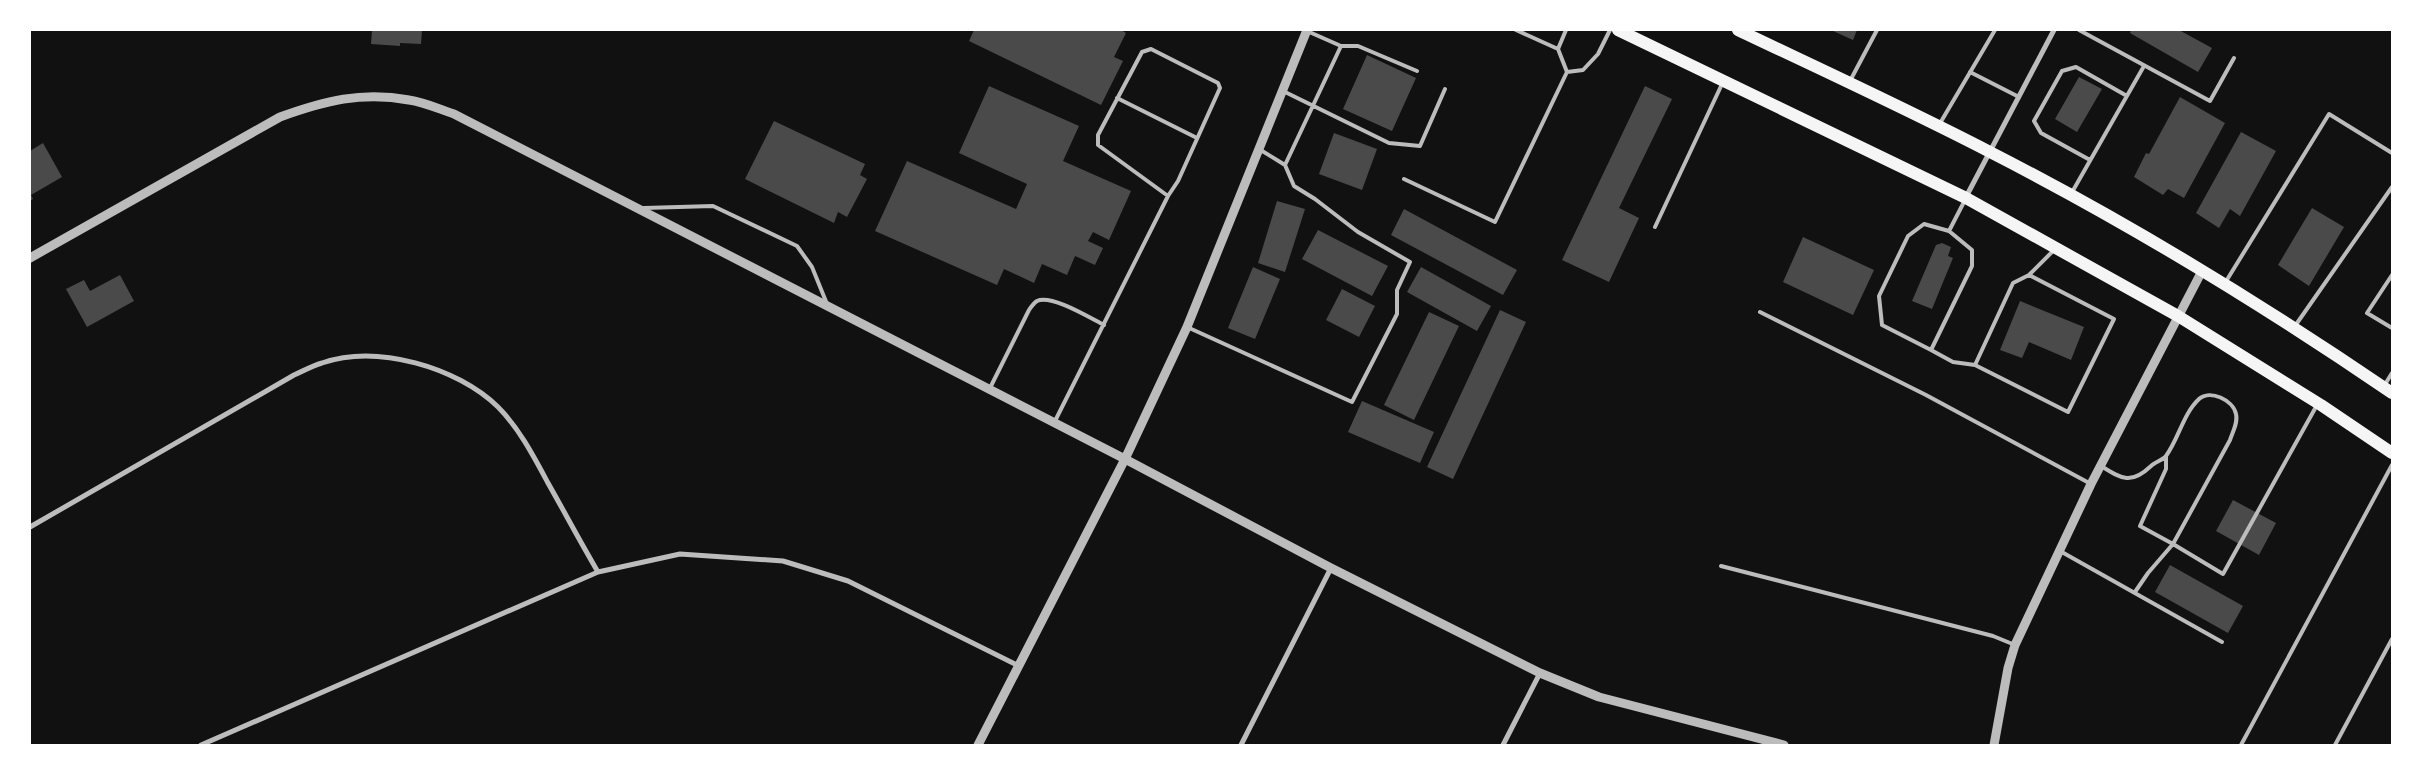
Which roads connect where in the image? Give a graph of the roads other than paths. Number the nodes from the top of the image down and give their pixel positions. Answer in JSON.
{"nodes":[{"id":1,"x":1307,"y":30,"type":"edge"},
{"id":2,"x":1516,"y":30,"type":"edge"},
{"id":3,"x":1566,"y":30,"type":"edge"},
{"id":4,"x":1610,"y":30,"type":"edge"},
{"id":5,"x":1618,"y":30,"type":"edge"},
{"id":6,"x":1738,"y":30,"type":"edge"},
{"id":7,"x":1877,"y":30,"type":"edge"},
{"id":8,"x":1995,"y":30,"type":"edge"},
{"id":9,"x":2054,"y":30,"type":"edge"},
{"id":10,"x":2079,"y":30,"type":"edge"},
{"id":11,"x":1757,"y":34,"type":"edge"},
{"id":12,"x":1341,"y":46,"type":"junction"},
{"id":13,"x":1558,"y":50,"type":"junction"},
{"id":14,"x":2234,"y":58,"type":"dead end"},
{"id":15,"x":2144,"y":66,"type":"junction"},
{"id":16,"x":1417,"y":71,"type":"dead end"},
{"id":17,"x":1567,"y":72,"type":"junction"},
{"id":18,"x":1970,"y":72,"type":"junction"},
{"id":19,"x":1723,"y":81,"type":"junction"},
{"id":20,"x":1849,"y":84,"type":"junction"},
{"id":21,"x":1445,"y":89,"type":"dead end"},
{"id":22,"x":1283,"y":91,"type":"junction"},
{"id":23,"x":2127,"y":96,"type":"junction"},
{"id":24,"x":2019,"y":97,"type":"junction"},
{"id":25,"x":1117,"y":98,"type":"junction"},
{"id":26,"x":1314,"y":106,"type":"junction"},
{"id":27,"x":1938,"y":127,"type":"junction"},
{"id":28,"x":1197,"y":138,"type":"junction"},
{"id":29,"x":1259,"y":149,"type":"junction"},
{"id":30,"x":1990,"y":152,"type":"junction"},
{"id":31,"x":2392,"y":153,"type":"edge"},
{"id":32,"x":2090,"y":160,"type":"junction"},
{"id":33,"x":1285,"y":165,"type":"junction"},
{"id":34,"x":1404,"y":179,"type":"dead end"},
{"id":35,"x":2392,"y":187,"type":"edge"},
{"id":36,"x":1168,"y":196,"type":"junction"},
{"id":37,"x":2070,"y":196,"type":"junction"},
{"id":38,"x":1966,"y":198,"type":"junction"},
{"id":39,"x":638,"y":208,"type":"junction"},
{"id":40,"x":1655,"y":226,"type":"dead end"},
{"id":41,"x":1949,"y":231,"type":"junction"},
{"id":42,"x":2055,"y":248,"type":"junction"},
{"id":43,"x":30,"y":258,"type":"edge"},
{"id":44,"x":2202,"y":271,"type":"junction"},
{"id":45,"x":2029,"y":275,"type":"junction"},
{"id":46,"x":2392,"y":275,"type":"edge"},
{"id":47,"x":2224,"y":284,"type":"junction"},
{"id":48,"x":828,"y":306,"type":"junction"},
{"id":49,"x":1760,"y":312,"type":"dead end"},
{"id":50,"x":2178,"y":316,"type":"junction"},
{"id":51,"x":1104,"y":325,"type":"junction"},
{"id":52,"x":1187,"y":326,"type":"junction"},
{"id":53,"x":2294,"y":328,"type":"junction"},
{"id":54,"x":2392,"y":328,"type":"edge"},
{"id":55,"x":1931,"y":350,"type":"junction"},
{"id":56,"x":1975,"y":365,"type":"junction"},
{"id":57,"x":2392,"y":373,"type":"edge"},
{"id":58,"x":989,"y":389,"type":"junction"},
{"id":59,"x":2388,"y":390,"type":"edge"},
{"id":60,"x":2318,"y":403,"type":"junction"},
{"id":61,"x":1054,"y":423,"type":"junction"},
{"id":62,"x":2392,"y":453,"type":"edge"},
{"id":63,"x":2166,"y":457,"type":"junction"},
{"id":64,"x":1125,"y":459,"type":"junction"},
{"id":65,"x":2392,"y":465,"type":"edge"},
{"id":66,"x":2101,"y":466,"type":"junction"},
{"id":67,"x":2091,"y":484,"type":"junction"},
{"id":68,"x":30,"y":527,"type":"edge"},
{"id":69,"x":2173,"y":544,"type":"junction"},
{"id":70,"x":2060,"y":551,"type":"junction"},
{"id":71,"x":1721,"y":566,"type":"dead end"},
{"id":72,"x":1331,"y":568,"type":"junction"},
{"id":73,"x":598,"y":572,"type":"junction"},
{"id":74,"x":2135,"y":592,"type":"junction"},
{"id":75,"x":2392,"y":639,"type":"edge"},
{"id":76,"x":2222,"y":642,"type":"dead end"},
{"id":77,"x":2015,"y":645,"type":"junction"},
{"id":78,"x":1018,"y":666,"type":"junction"},
{"id":79,"x":1540,"y":673,"type":"junction"},
{"id":80,"x":1763,"y":743,"type":"edge"},
{"id":81,"x":201,"y":745,"type":"edge"},
{"id":82,"x":978,"y":745,"type":"edge"},
{"id":83,"x":1241,"y":745,"type":"edge"},
{"id":84,"x":1504,"y":745,"type":"edge"},
{"id":85,"x":1784,"y":745,"type":"edge"},
{"id":86,"x":1994,"y":745,"type":"edge"},
{"id":87,"x":2241,"y":745,"type":"edge"},
{"id":88,"x":2335,"y":745,"type":"edge"}],
"edges":[{"from":1,"to":12,"type":"lane"},
{"from":1,"to":22,"type":"street"},
{"from":2,"to":13,"type":"lane"},
{"from":3,"to":13,"type":"lane"},
{"from":4,"to":17,"type":"lane"},
{"from":5,"to":19,"type":"main road"},
{"from":6,"to":11,"type":"main road"},
{"from":7,"to":20,"type":"lane"},
{"from":8,"to":18,"type":"lane"},
{"from":9,"to":24,"type":"street"},
{"from":10,"to":15,"type":"lane"},
{"from":11,"to":20,"type":"main road"},
{"from":12,"to":16,"type":"lane"},
{"from":12,"to":26,"type":"lane"},
{"from":13,"to":17,"type":"lane"},
{"from":14,"to":15,"type":"lane"},
{"from":15,"to":23,"type":"lane"},
{"from":17,"to":34,"type":"lane"},
{"from":18,"to":24,"type":"lane"},
{"from":18,"to":27,"type":"lane"},
{"from":19,"to":38,"type":"main road"},
{"from":19,"to":40,"type":"lane"},
{"from":20,"to":27,"type":"main road"},
{"from":21,"to":26,"type":"lane"},
{"from":22,"to":26,"type":"lane"},
{"from":22,"to":29,"type":"street"},
{"from":23,"to":32,"type":"lane"},
{"from":23,"to":32,"type":"lane"},
{"from":24,"to":30,"type":"street"},
{"from":25,"to":28,"type":"lane"},
{"from":25,"to":28,"type":"lane"},
{"from":25,"to":36,"type":"lane"},
{"from":26,"to":33,"type":"lane"},
{"from":27,"to":30,"type":"main road"},
{"from":28,"to":36,"type":"lane"},
{"from":29,"to":33,"type":"lane"},
{"from":29,"to":52,"type":"street"},
{"from":30,"to":37,"type":"main road"},
{"from":30,"to":38,"type":"street"},
{"from":31,"to":47,"type":"lane"},
{"from":32,"to":37,"type":"lane"},
{"from":33,"to":52,"type":"lane"},
{"from":35,"to":53,"type":"lane"},
{"from":36,"to":51,"type":"lane"},
{"from":37,"to":44,"type":"main road"},
{"from":38,"to":41,"type":"lane"},
{"from":38,"to":42,"type":"main road"},
{"from":39,"to":43,"type":"street"},
{"from":39,"to":48,"type":"street"},
{"from":39,"to":48,"type":"lane"},
{"from":41,"to":55,"type":"lane"},
{"from":41,"to":55,"type":"lane"},
{"from":42,"to":45,"type":"lane"},
{"from":42,"to":50,"type":"main road"},
{"from":44,"to":47,"type":"main road"},
{"from":44,"to":50,"type":"street"},
{"from":45,"to":56,"type":"lane"},
{"from":45,"to":56,"type":"lane"},
{"from":46,"to":54,"type":"lane"},
{"from":47,"to":53,"type":"main road"},
{"from":48,"to":58,"type":"street"},
{"from":49,"to":67,"type":"lane"},
{"from":50,"to":60,"type":"main road"},
{"from":50,"to":66,"type":"street"},
{"from":51,"to":58,"type":"lane"},
{"from":51,"to":61,"type":"lane"},
{"from":52,"to":64,"type":"street"},
{"from":53,"to":59,"type":"main road"},
{"from":55,"to":56,"type":"lane"},
{"from":57,"to":59,"type":"lane"},
{"from":58,"to":61,"type":"street"},
{"from":60,"to":62,"type":"main road"},
{"from":60,"to":69,"type":"lane"},
{"from":61,"to":64,"type":"street"},
{"from":63,"to":66,"type":"lane"},
{"from":63,"to":69,"type":"lane"},
{"from":63,"to":69,"type":"lane"},
{"from":64,"to":72,"type":"street"},
{"from":64,"to":78,"type":"street"},
{"from":65,"to":87,"type":"lane"},
{"from":66,"to":67,"type":"street"},
{"from":67,"to":70,"type":"street"},
{"from":68,"to":73,"type":"street"},
{"from":69,"to":74,"type":"lane"},
{"from":70,"to":74,"type":"lane"},
{"from":70,"to":77,"type":"street"},
{"from":71,"to":77,"type":"lane"},
{"from":72,"to":79,"type":"street"},
{"from":72,"to":83,"type":"street"},
{"from":73,"to":78,"type":"street"},
{"from":73,"to":81,"type":"street"},
{"from":74,"to":76,"type":"lane"},
{"from":75,"to":88,"type":"lane"},
{"from":77,"to":86,"type":"street"},
{"from":78,"to":82,"type":"street"},
{"from":79,"to":80,"type":"street"},
{"from":79,"to":84,"type":"street"},
{"from":80,"to":85,"type":"street"}]}
